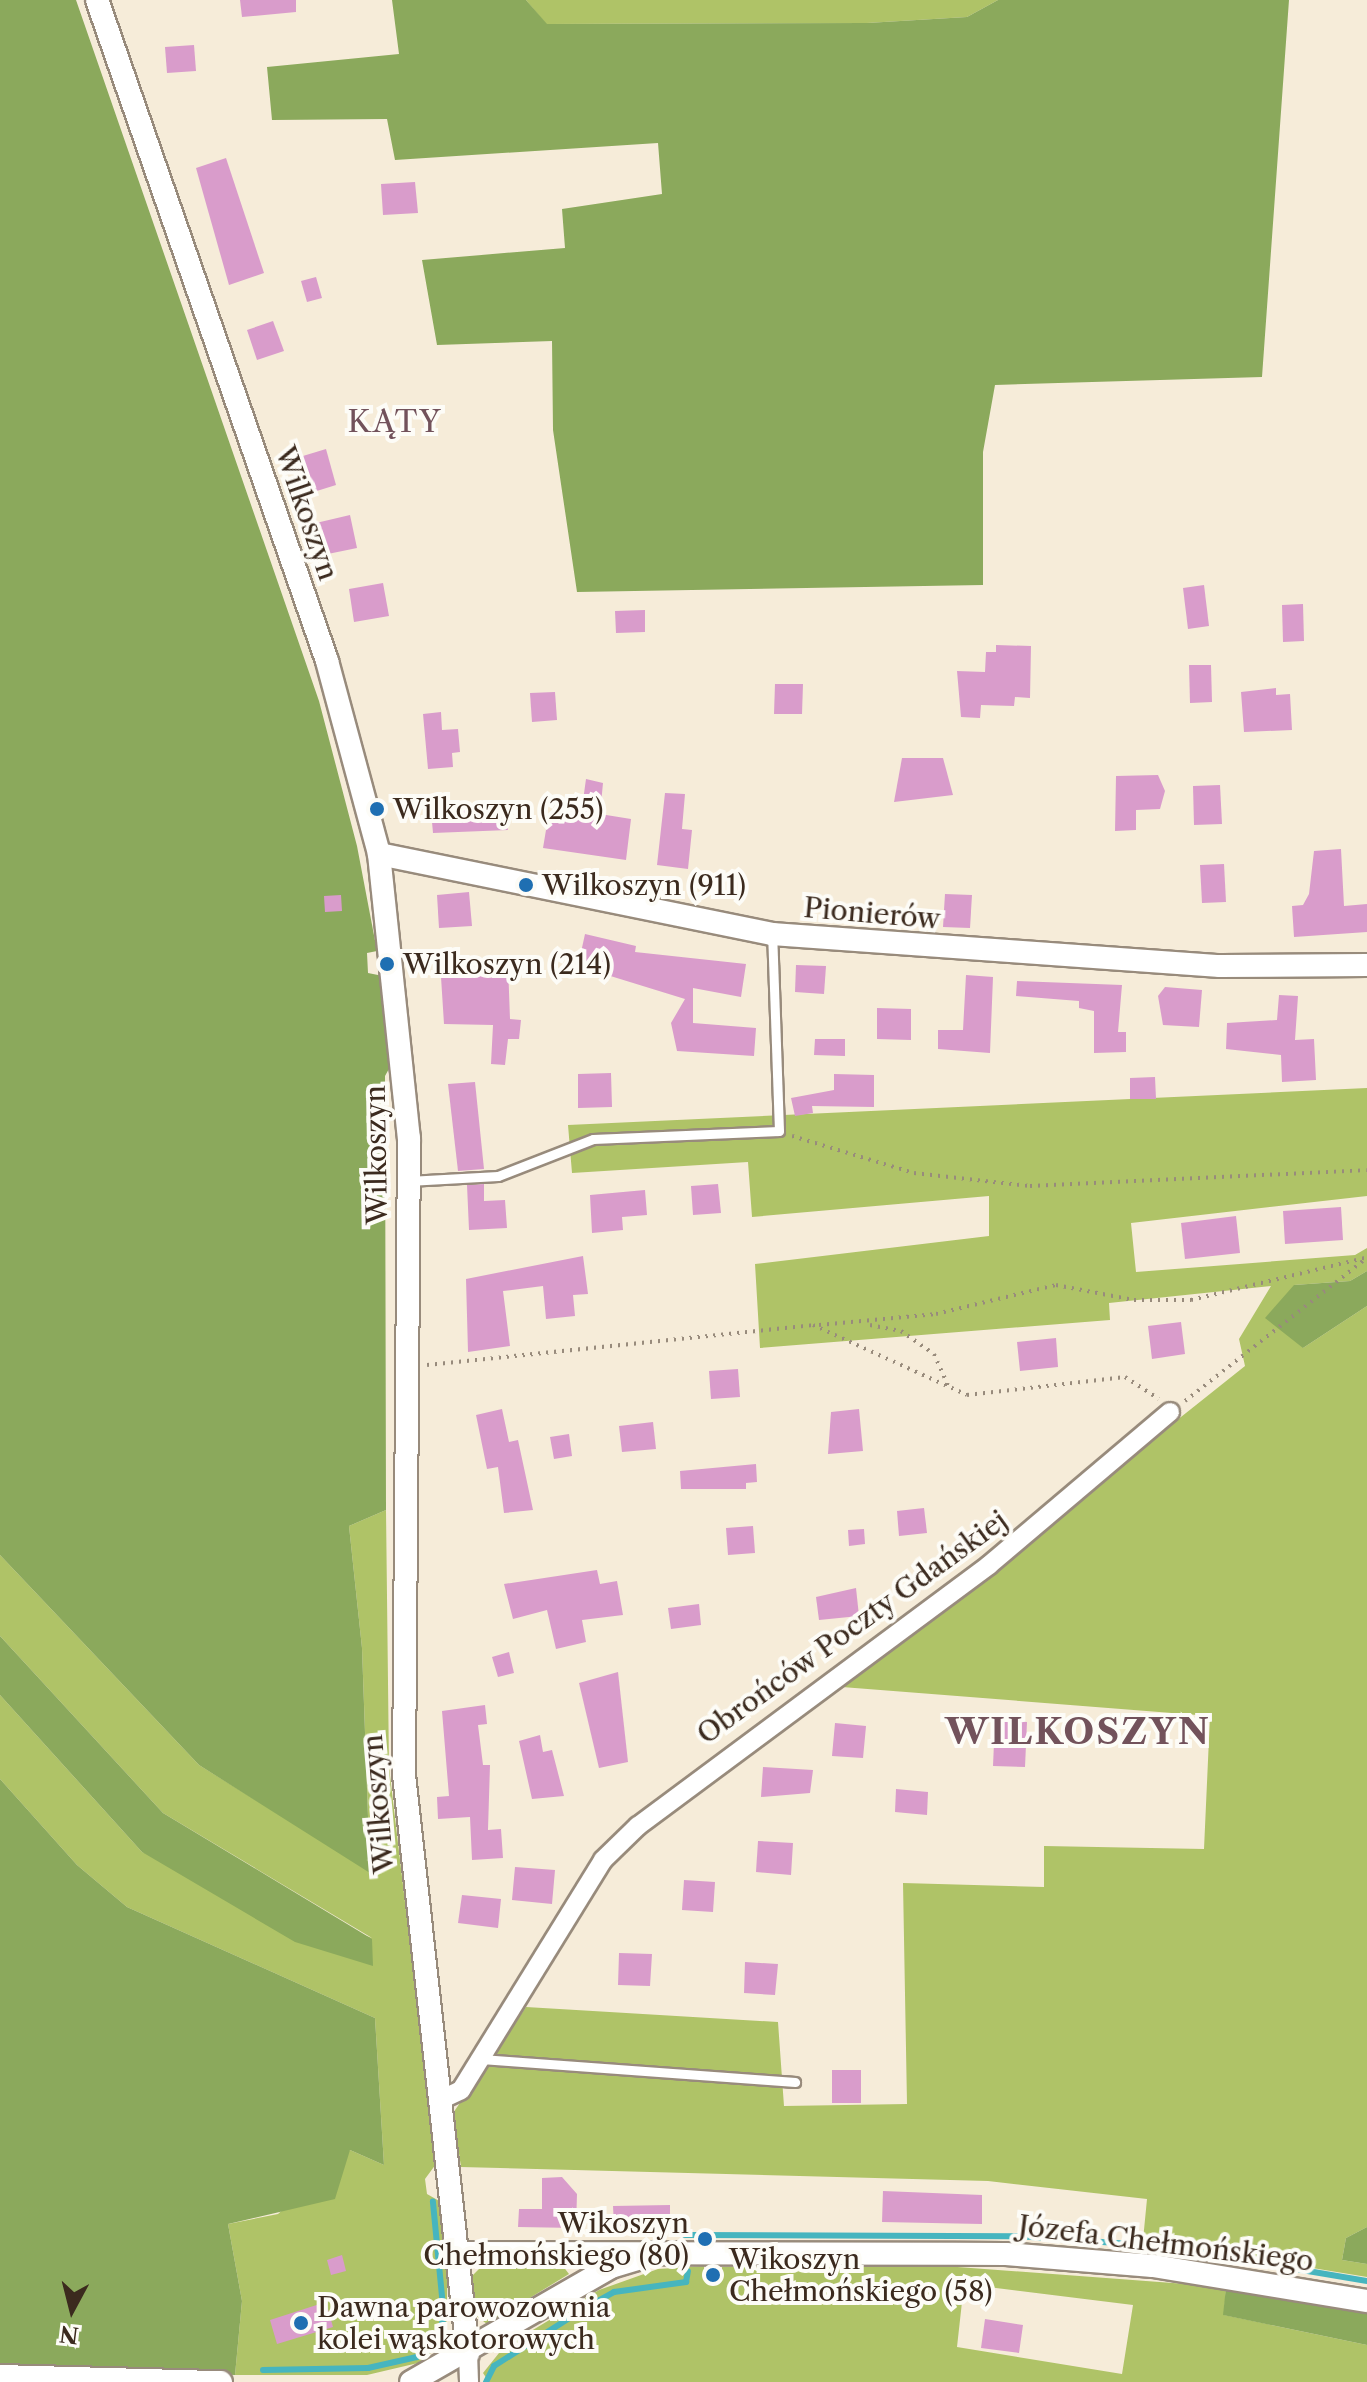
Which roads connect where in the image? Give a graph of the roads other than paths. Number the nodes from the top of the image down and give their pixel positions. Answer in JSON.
{"nodes":[{"id":1,"x":97,"y":0,"type":"edge"},
{"id":2,"x":379,"y":854,"type":"junction"},
{"id":3,"x":772,"y":934,"type":"junction"},
{"id":4,"x":1367,"y":965,"type":"edge"},
{"id":5,"x":408,"y":1181,"type":"junction"},
{"id":6,"x":1170,"y":1412,"type":"road end"},
{"id":7,"x":481,"y":2059,"type":"junction"},
{"id":8,"x":795,"y":2082,"type":"dead end"},
{"id":9,"x":440,"y":2100,"type":"junction"},
{"id":10,"x":457,"y":2253,"type":"junction"},
{"id":11,"x":670,"y":2253,"type":"junction"},
{"id":12,"x":1367,"y":2301,"type":"edge"},
{"id":13,"x":468,"y":2353,"type":"junction"},
{"id":14,"x":0,"y":2376,"type":"edge"},
{"id":15,"x":221,"y":2382,"type":"edge"},
{"id":16,"x":411,"y":2382,"type":"edge"},
{"id":17,"x":469,"y":2382,"type":"edge"}],
"edges":[{"from":1,"to":2,"type":"street","name":"Wilkoszyn"},
{"from":2,"to":3,"type":"street","name":"Pionierów"},
{"from":2,"to":5,"type":"street","name":"Wilkoszyn"},
{"from":3,"to":4,"type":"street","name":"Pionierów"},
{"from":3,"to":5,"type":"lane"},
{"from":5,"to":9,"type":"street","name":"Wilkoszyn"},
{"from":6,"to":7,"type":"street","name":"Obrońców Poczty Gdańskiej"},
{"from":7,"to":8,"type":"lane"},
{"from":7,"to":9,"type":"street","name":"Obrońców Poczty Gdańskiej"},
{"from":9,"to":10,"type":"street","name":"Wilkoszyn"},
{"from":10,"to":11,"type":"street","name":"Józefa Chełmońskiego"},
{"from":10,"to":13,"type":"street","name":"Wilkoszyn"},
{"from":11,"to":12,"type":"street","name":"Józefa Chełmońskiego"},
{"from":11,"to":13,"type":"street","name":"Józefa Chełmońskiego"},
{"from":13,"to":16,"type":"street","name":"Józefa Chełmońskiego"},
{"from":13,"to":17,"type":"street"},
{"from":14,"to":15,"type":"street"}]}
